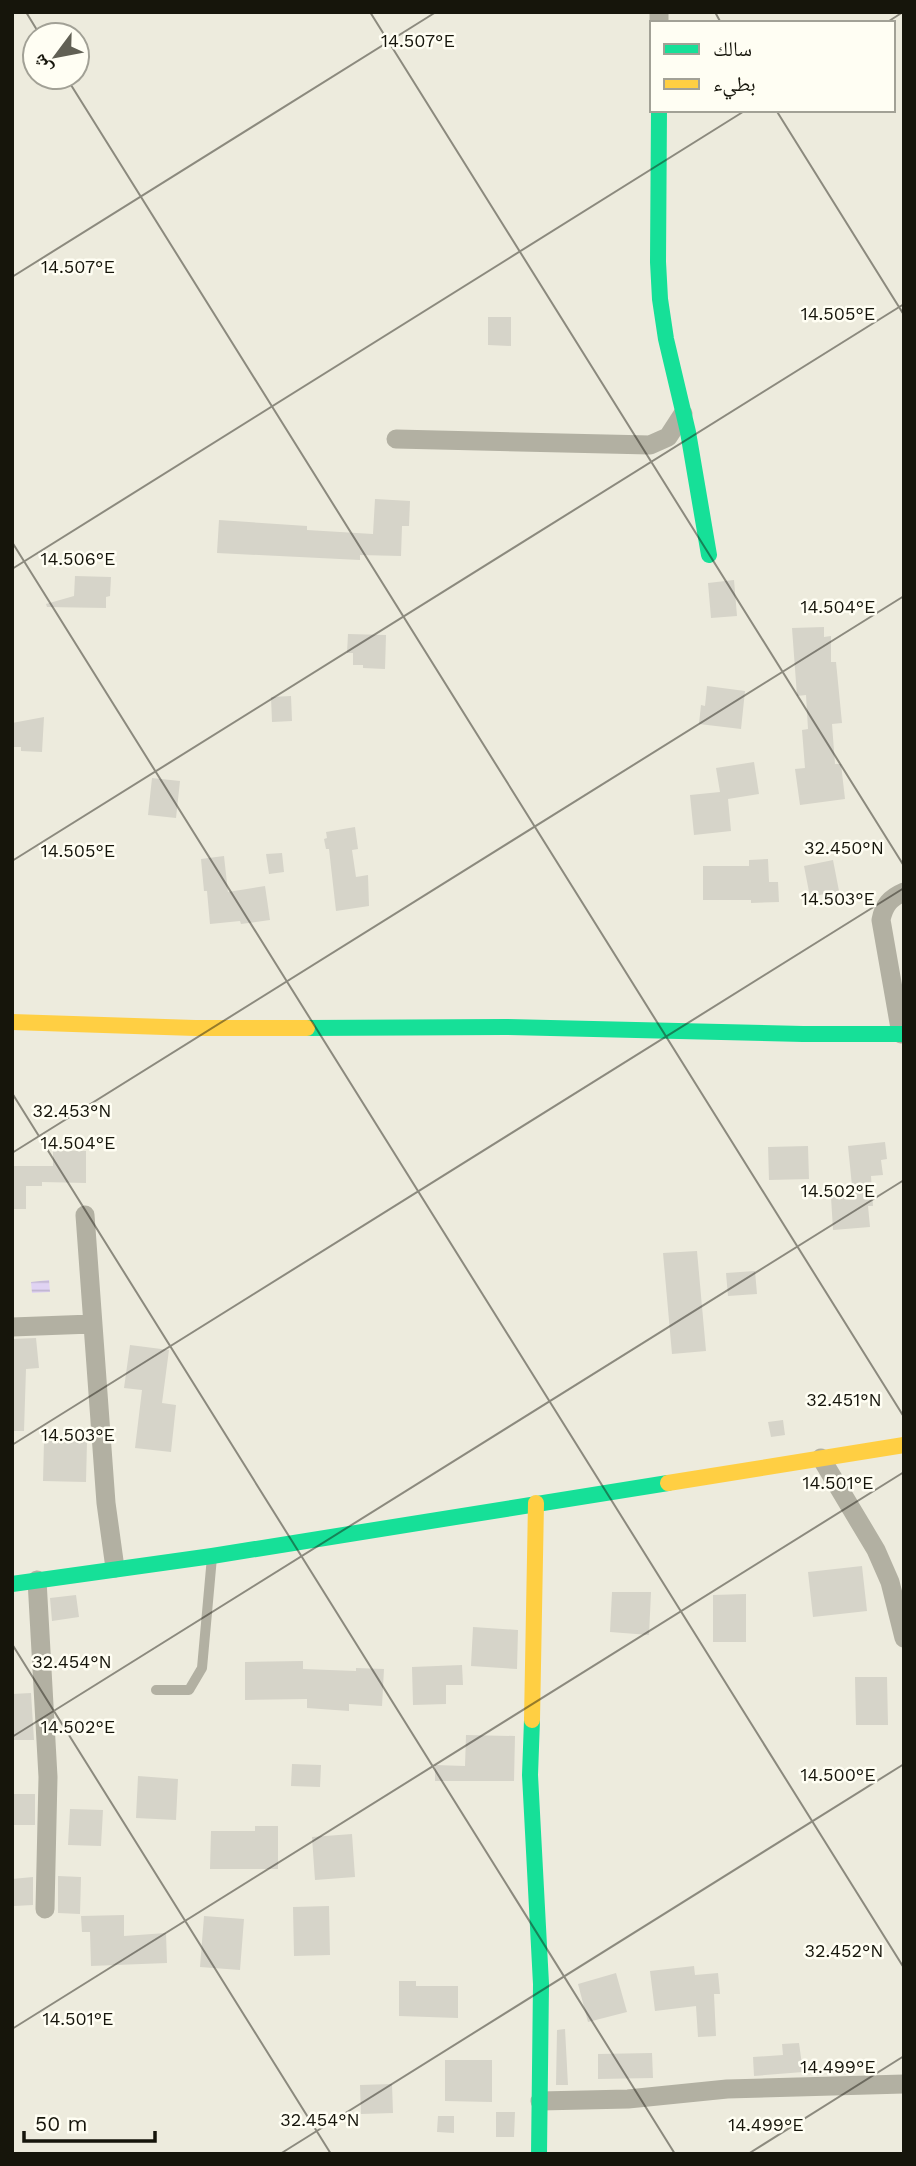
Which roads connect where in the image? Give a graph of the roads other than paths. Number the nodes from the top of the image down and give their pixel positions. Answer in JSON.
{"nodes":[{"id":1,"x":659,"y":112,"type":"edge"},
{"id":2,"x":683,"y":414,"type":"junction"},
{"id":3,"x":396,"y":439,"type":"dead end"},
{"id":4,"x":709,"y":555,"type":"dead end"},
{"id":5,"x":904,"y":892,"type":"edge"},
{"id":6,"x":12,"y":1022,"type":"edge"},
{"id":7,"x":902,"y":1034,"type":"edge"},
{"id":8,"x":85,"y":1215,"type":"dead end"},
{"id":9,"x":92,"y":1324,"type":"junction"},
{"id":10,"x":12,"y":1327,"type":"edge"},
{"id":11,"x":904,"y":1445,"type":"edge"},
{"id":12,"x":821,"y":1458,"type":"junction"},
{"id":13,"x":536,"y":1503,"type":"junction"},
{"id":14,"x":212,"y":1556,"type":"junction"},
{"id":15,"x":116,"y":1568,"type":"junction"},
{"id":16,"x":37,"y":1580,"type":"junction"},
{"id":17,"x":12,"y":1584,"type":"edge"},
{"id":18,"x":904,"y":1638,"type":"edge"},
{"id":19,"x":156,"y":1690,"type":"dead end"},
{"id":20,"x":45,"y":1909,"type":"dead end"},
{"id":21,"x":904,"y":2084,"type":"edge"},
{"id":22,"x":540,"y":2101,"type":"junction"},
{"id":23,"x":539,"y":2154,"type":"edge"}],
"edges":[{"from":1,"to":2,"type":"street"},
{"from":2,"to":3,"type":"street"},
{"from":2,"to":4,"type":"street"},
{"from":5,"to":7,"type":"street"},
{"from":6,"to":7,"type":"street"},
{"from":8,"to":9,"type":"street"},
{"from":9,"to":10,"type":"street"},
{"from":9,"to":15,"type":"street"},
{"from":11,"to":12,"type":"street"},
{"from":12,"to":13,"type":"street"},
{"from":12,"to":18,"type":"street"},
{"from":13,"to":14,"type":"street"},
{"from":13,"to":22,"type":"street"},
{"from":14,"to":15,"type":"street"},
{"from":14,"to":19,"type":"lane"},
{"from":15,"to":16,"type":"street"},
{"from":16,"to":17,"type":"street"},
{"from":16,"to":20,"type":"street"},
{"from":21,"to":22,"type":"street"},
{"from":22,"to":23,"type":"street"}]}
